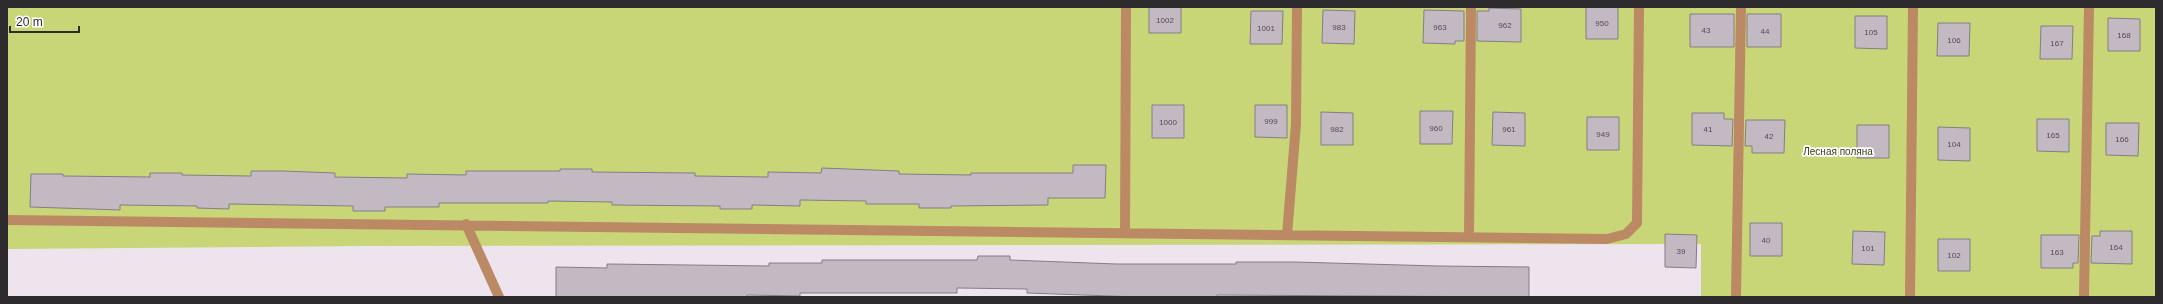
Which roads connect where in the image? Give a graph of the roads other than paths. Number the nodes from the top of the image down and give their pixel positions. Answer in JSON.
{"nodes":[{"id":1,"x":1126,"y":7,"type":"edge"},
{"id":2,"x":1297,"y":7,"type":"edge"},
{"id":3,"x":1471,"y":7,"type":"edge"},
{"id":4,"x":1639,"y":7,"type":"edge"},
{"id":5,"x":1741,"y":7,"type":"edge"},
{"id":6,"x":1913,"y":7,"type":"edge"},
{"id":7,"x":2089,"y":7,"type":"edge"},
{"id":8,"x":7,"y":220,"type":"edge"},
{"id":9,"x":466,"y":224,"type":"junction"},
{"id":10,"x":1125,"y":233,"type":"junction"},
{"id":11,"x":1287,"y":235,"type":"junction"},
{"id":12,"x":1469,"y":237,"type":"junction"},
{"id":13,"x":499,"y":297,"type":"edge"},
{"id":14,"x":1736,"y":297,"type":"edge"},
{"id":15,"x":1910,"y":297,"type":"edge"},
{"id":16,"x":2084,"y":297,"type":"edge"}],
"edges":[{"from":1,"to":10,"type":"street"},
{"from":2,"to":11,"type":"street"},
{"from":3,"to":12,"type":"street"},
{"from":4,"to":12,"type":"street"},
{"from":5,"to":14,"type":"street"},
{"from":6,"to":15,"type":"street"},
{"from":7,"to":16,"type":"street"},
{"from":8,"to":9,"type":"street"},
{"from":9,"to":10,"type":"street"},
{"from":9,"to":13,"type":"street"},
{"from":10,"to":11,"type":"street"},
{"from":11,"to":12,"type":"street"}]}
